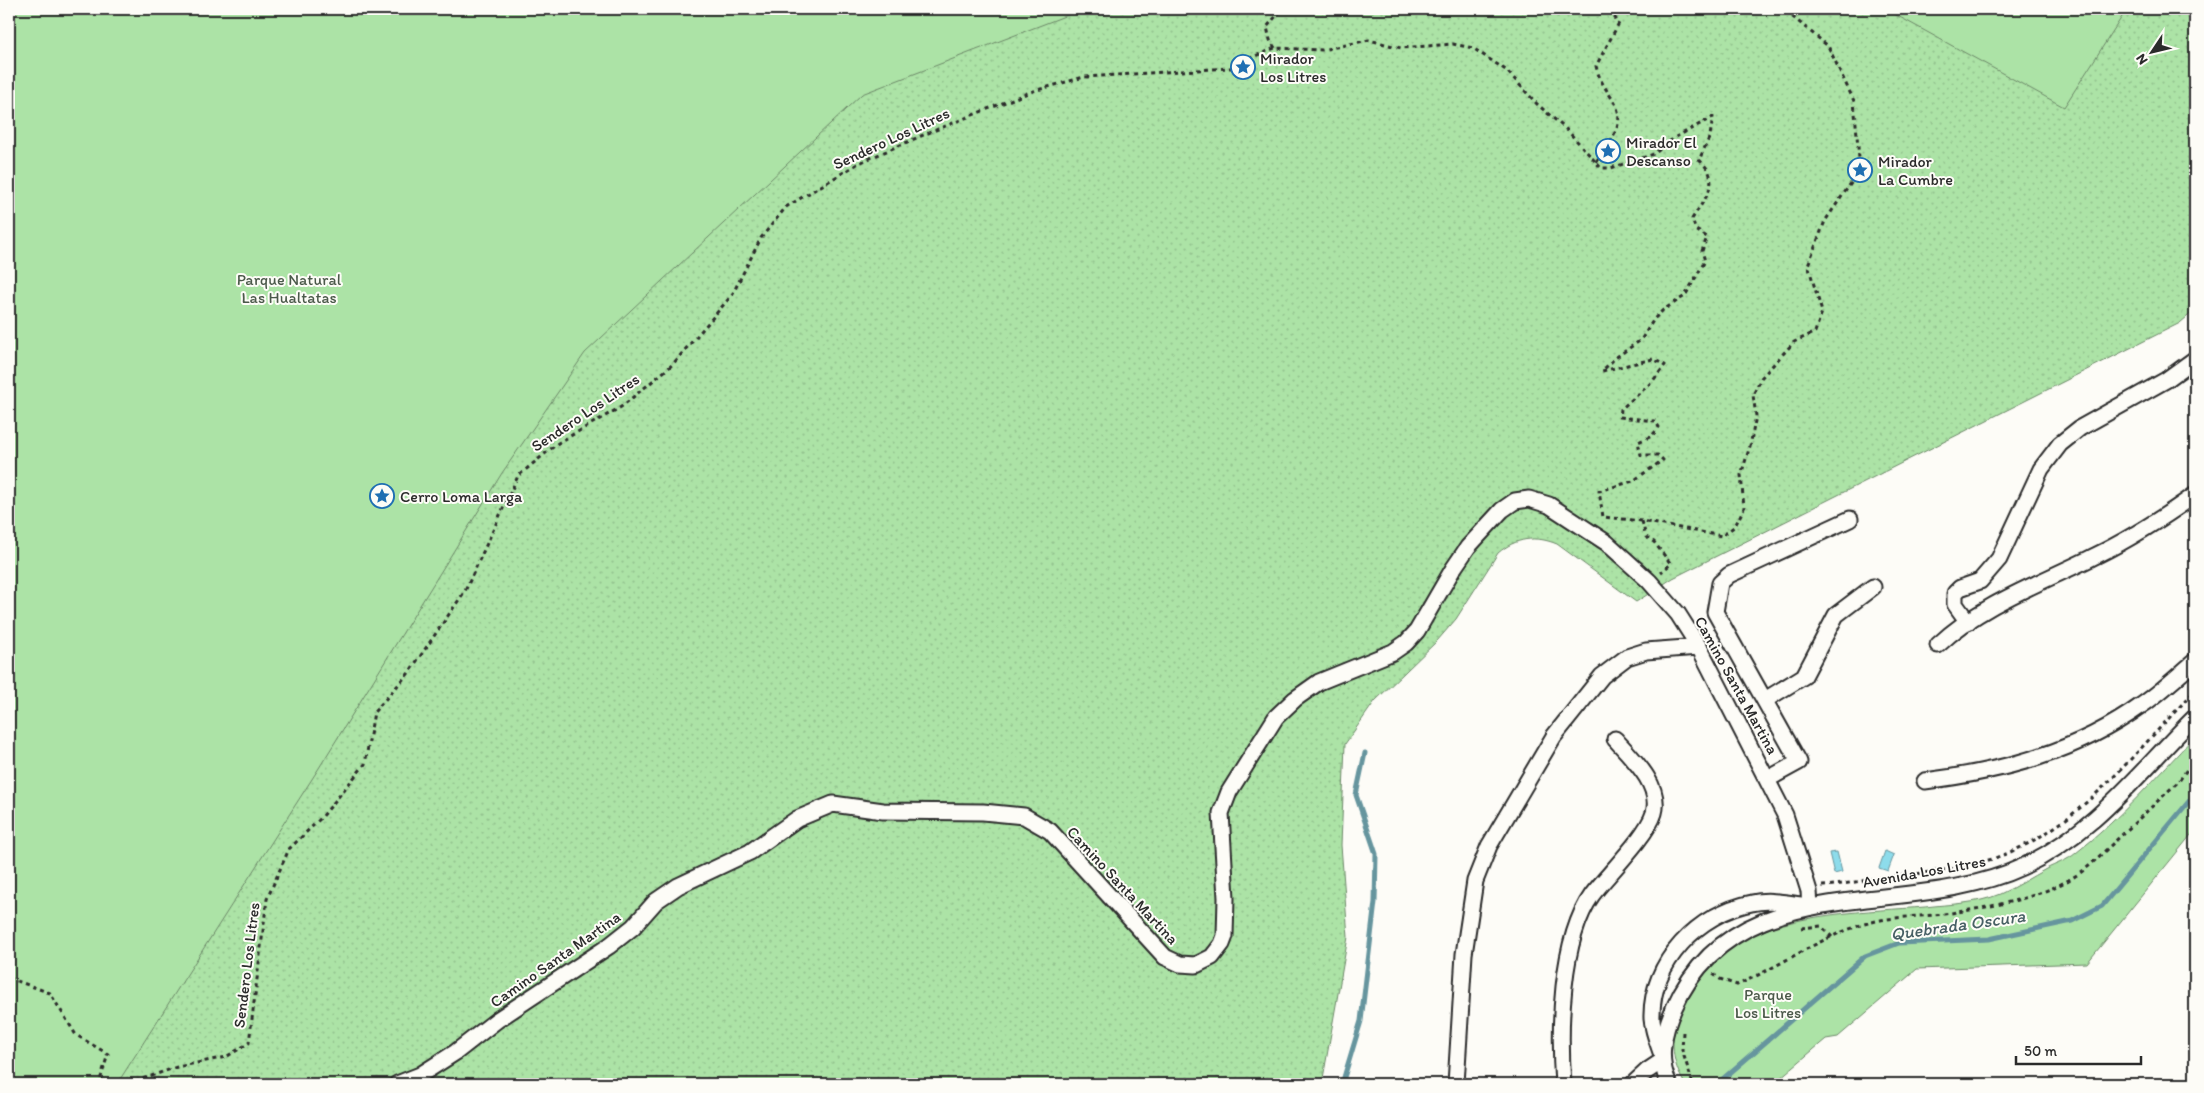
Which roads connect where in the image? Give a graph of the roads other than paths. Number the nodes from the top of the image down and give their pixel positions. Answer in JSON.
{"nodes":[{"id":1,"x":2195,"y":359,"type":"edge"},
{"id":2,"x":2195,"y":495,"type":"edge"},
{"id":3,"x":1850,"y":519,"type":"dead end"},
{"id":4,"x":1873,"y":586,"type":"dead end"},
{"id":5,"x":1968,"y":622,"type":"junction"},
{"id":6,"x":1938,"y":644,"type":"dead end"},
{"id":7,"x":1699,"y":647,"type":"junction"},
{"id":8,"x":2195,"y":661,"type":"edge"},
{"id":9,"x":1765,"y":700,"type":"junction"},
{"id":10,"x":2195,"y":716,"type":"edge"},
{"id":11,"x":1615,"y":738,"type":"dead end"},
{"id":12,"x":1768,"y":779,"type":"junction"},
{"id":13,"x":1925,"y":781,"type":"dead end"},
{"id":14,"x":1810,"y":907,"type":"junction"},
{"id":15,"x":1662,"y":1057,"type":"junction"},
{"id":16,"x":397,"y":1084,"type":"edge"},
{"id":17,"x":1456,"y":1084,"type":"edge"},
{"id":18,"x":1563,"y":1084,"type":"edge"},
{"id":19,"x":1633,"y":1084,"type":"edge"},
{"id":20,"x":1669,"y":1084,"type":"edge"}],
"edges":[{"from":1,"to":5,"type":"street"},
{"from":2,"to":5,"type":"street"},
{"from":3,"to":9,"type":"street"},
{"from":4,"to":9,"type":"street"},
{"from":5,"to":6,"type":"street"},
{"from":7,"to":12,"type":"street","name":"Camino Santa Martina"},
{"from":7,"to":16,"type":"street","name":"Camino Santa Martina"},
{"from":7,"to":17,"type":"street"},
{"from":8,"to":13,"type":"street"},
{"from":9,"to":12,"type":"street"},
{"from":10,"to":14,"type":"street","name":"Avenida Los Litres"},
{"from":11,"to":18,"type":"street"},
{"from":12,"to":14,"type":"street","name":"Camino Santa Martina"},
{"from":14,"to":15,"type":"street","name":"Avenida Los Litres"},
{"from":14,"to":15,"type":"street","name":"Avenida Los Litres"},
{"from":15,"to":19,"type":"street"},
{"from":15,"to":20,"type":"street","name":"Avenida Los Litres"}]}
